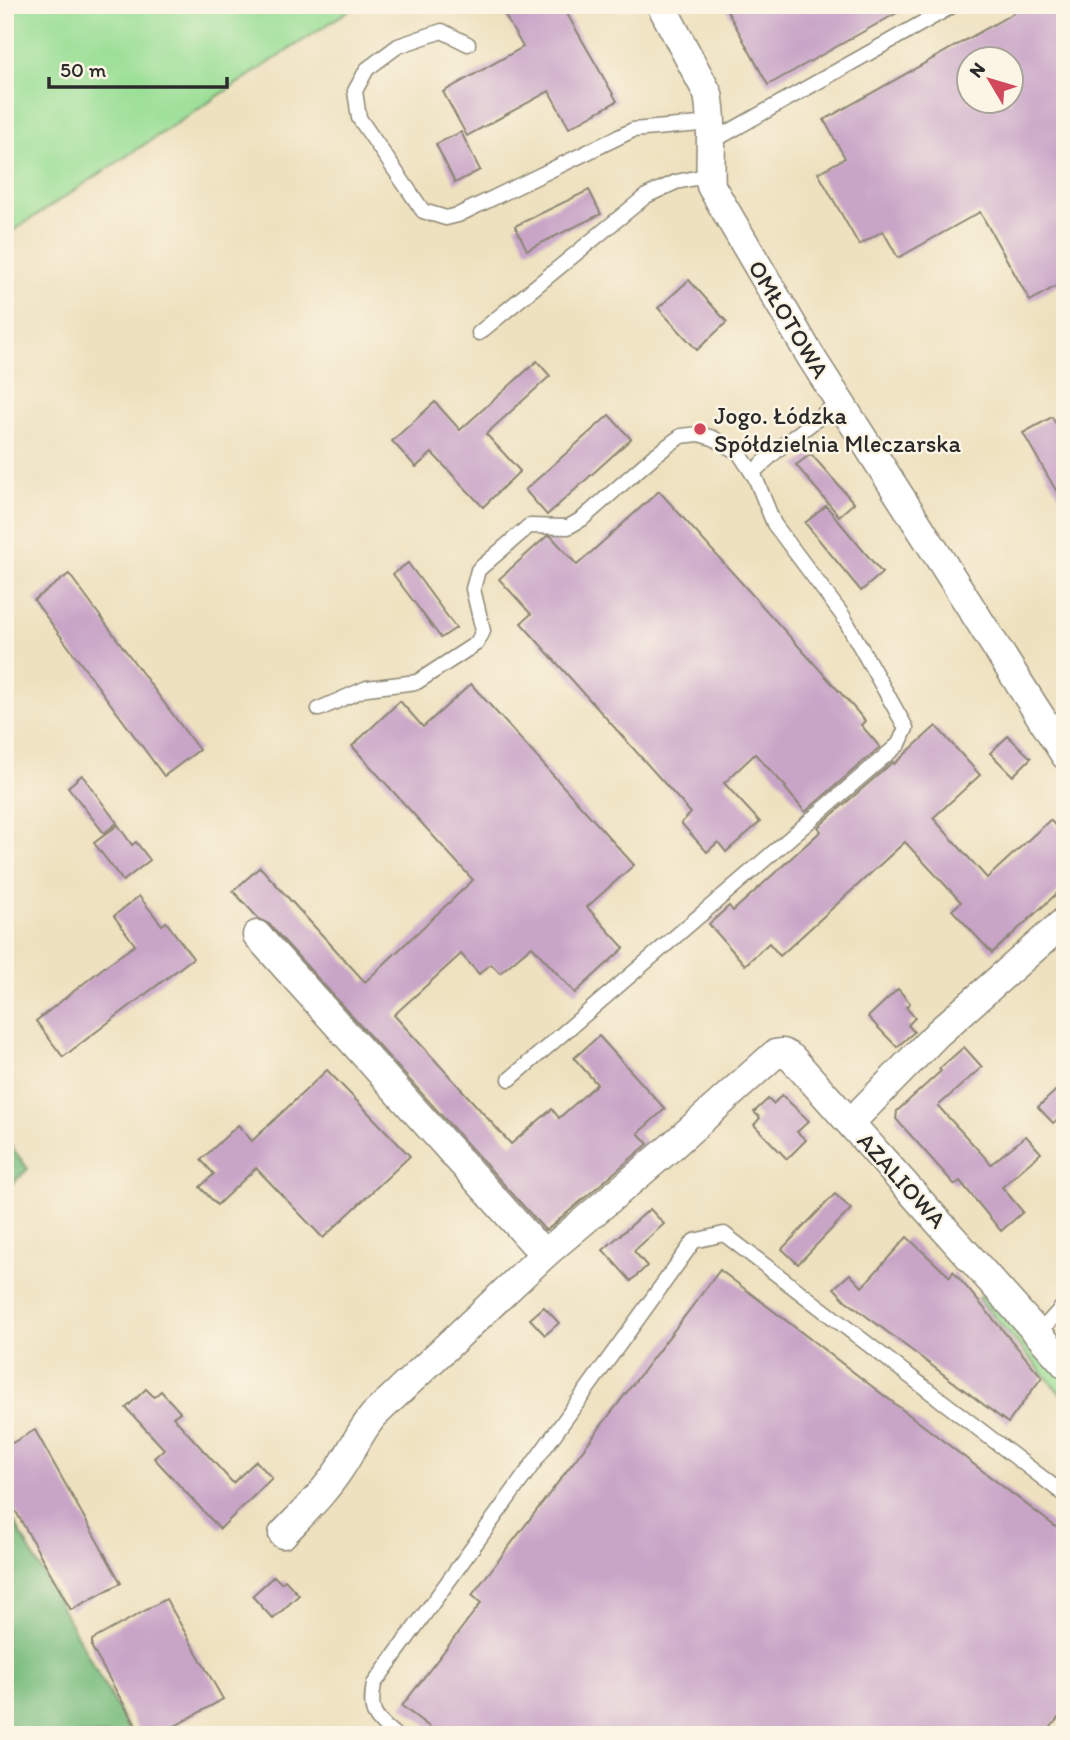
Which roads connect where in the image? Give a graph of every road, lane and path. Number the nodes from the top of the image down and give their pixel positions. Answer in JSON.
{"nodes":[{"id":1,"x":661,"y":5,"type":"edge"},
{"id":2,"x":954,"y":5,"type":"edge"},
{"id":3,"x":468,"y":44,"type":"dead end"},
{"id":4,"x":711,"y":133,"type":"junction"},
{"id":5,"x":710,"y":175,"type":"junction"},
{"id":6,"x":479,"y":332,"type":"dead end"},
{"id":7,"x":839,"y":402,"type":"junction"},
{"id":8,"x":752,"y":473,"type":"junction"},
{"id":9,"x":319,"y":709,"type":"dead end"},
{"id":10,"x":1065,"y":755,"type":"edge"},
{"id":11,"x":1065,"y":921,"type":"edge"},
{"id":12,"x":257,"y":935,"type":"dead end"},
{"id":13,"x":510,"y":1079,"type":"dead end"},
{"id":14,"x":851,"y":1122,"type":"junction"},
{"id":15,"x":546,"y":1253,"type":"junction"},
{"id":16,"x":1065,"y":1304,"type":"edge"},
{"id":17,"x":1038,"y":1334,"type":"junction"},
{"id":18,"x":1065,"y":1364,"type":"edge"},
{"id":19,"x":1065,"y":1495,"type":"edge"},
{"id":20,"x":283,"y":1534,"type":"dead end"},
{"id":21,"x":395,"y":1735,"type":"edge"}],
"edges":[{"from":1,"to":4,"type":"street","name":"OMŁOTOWA"},
{"from":2,"to":4,"type":"lane"},
{"from":3,"to":4,"type":"lane"},
{"from":4,"to":5,"type":"street","name":"OMŁOTOWA"},
{"from":5,"to":6,"type":"lane"},
{"from":5,"to":7,"type":"street","name":"OMŁOTOWA"},
{"from":7,"to":8,"type":"lane"},
{"from":7,"to":10,"type":"street","name":"OMŁOTOWA"},
{"from":8,"to":9,"type":"lane"},
{"from":8,"to":13,"type":"lane"},
{"from":11,"to":14,"type":"street","name":"AZALIOWA"},
{"from":12,"to":15,"type":"street"},
{"from":14,"to":15,"type":"street"},
{"from":14,"to":17,"type":"street","name":"AZALIOWA"},
{"from":15,"to":20,"type":"street"},
{"from":16,"to":17,"type":"lane"},
{"from":17,"to":18,"type":"street","name":"AZALIOWA"},
{"from":19,"to":21,"type":"lane"}]}
